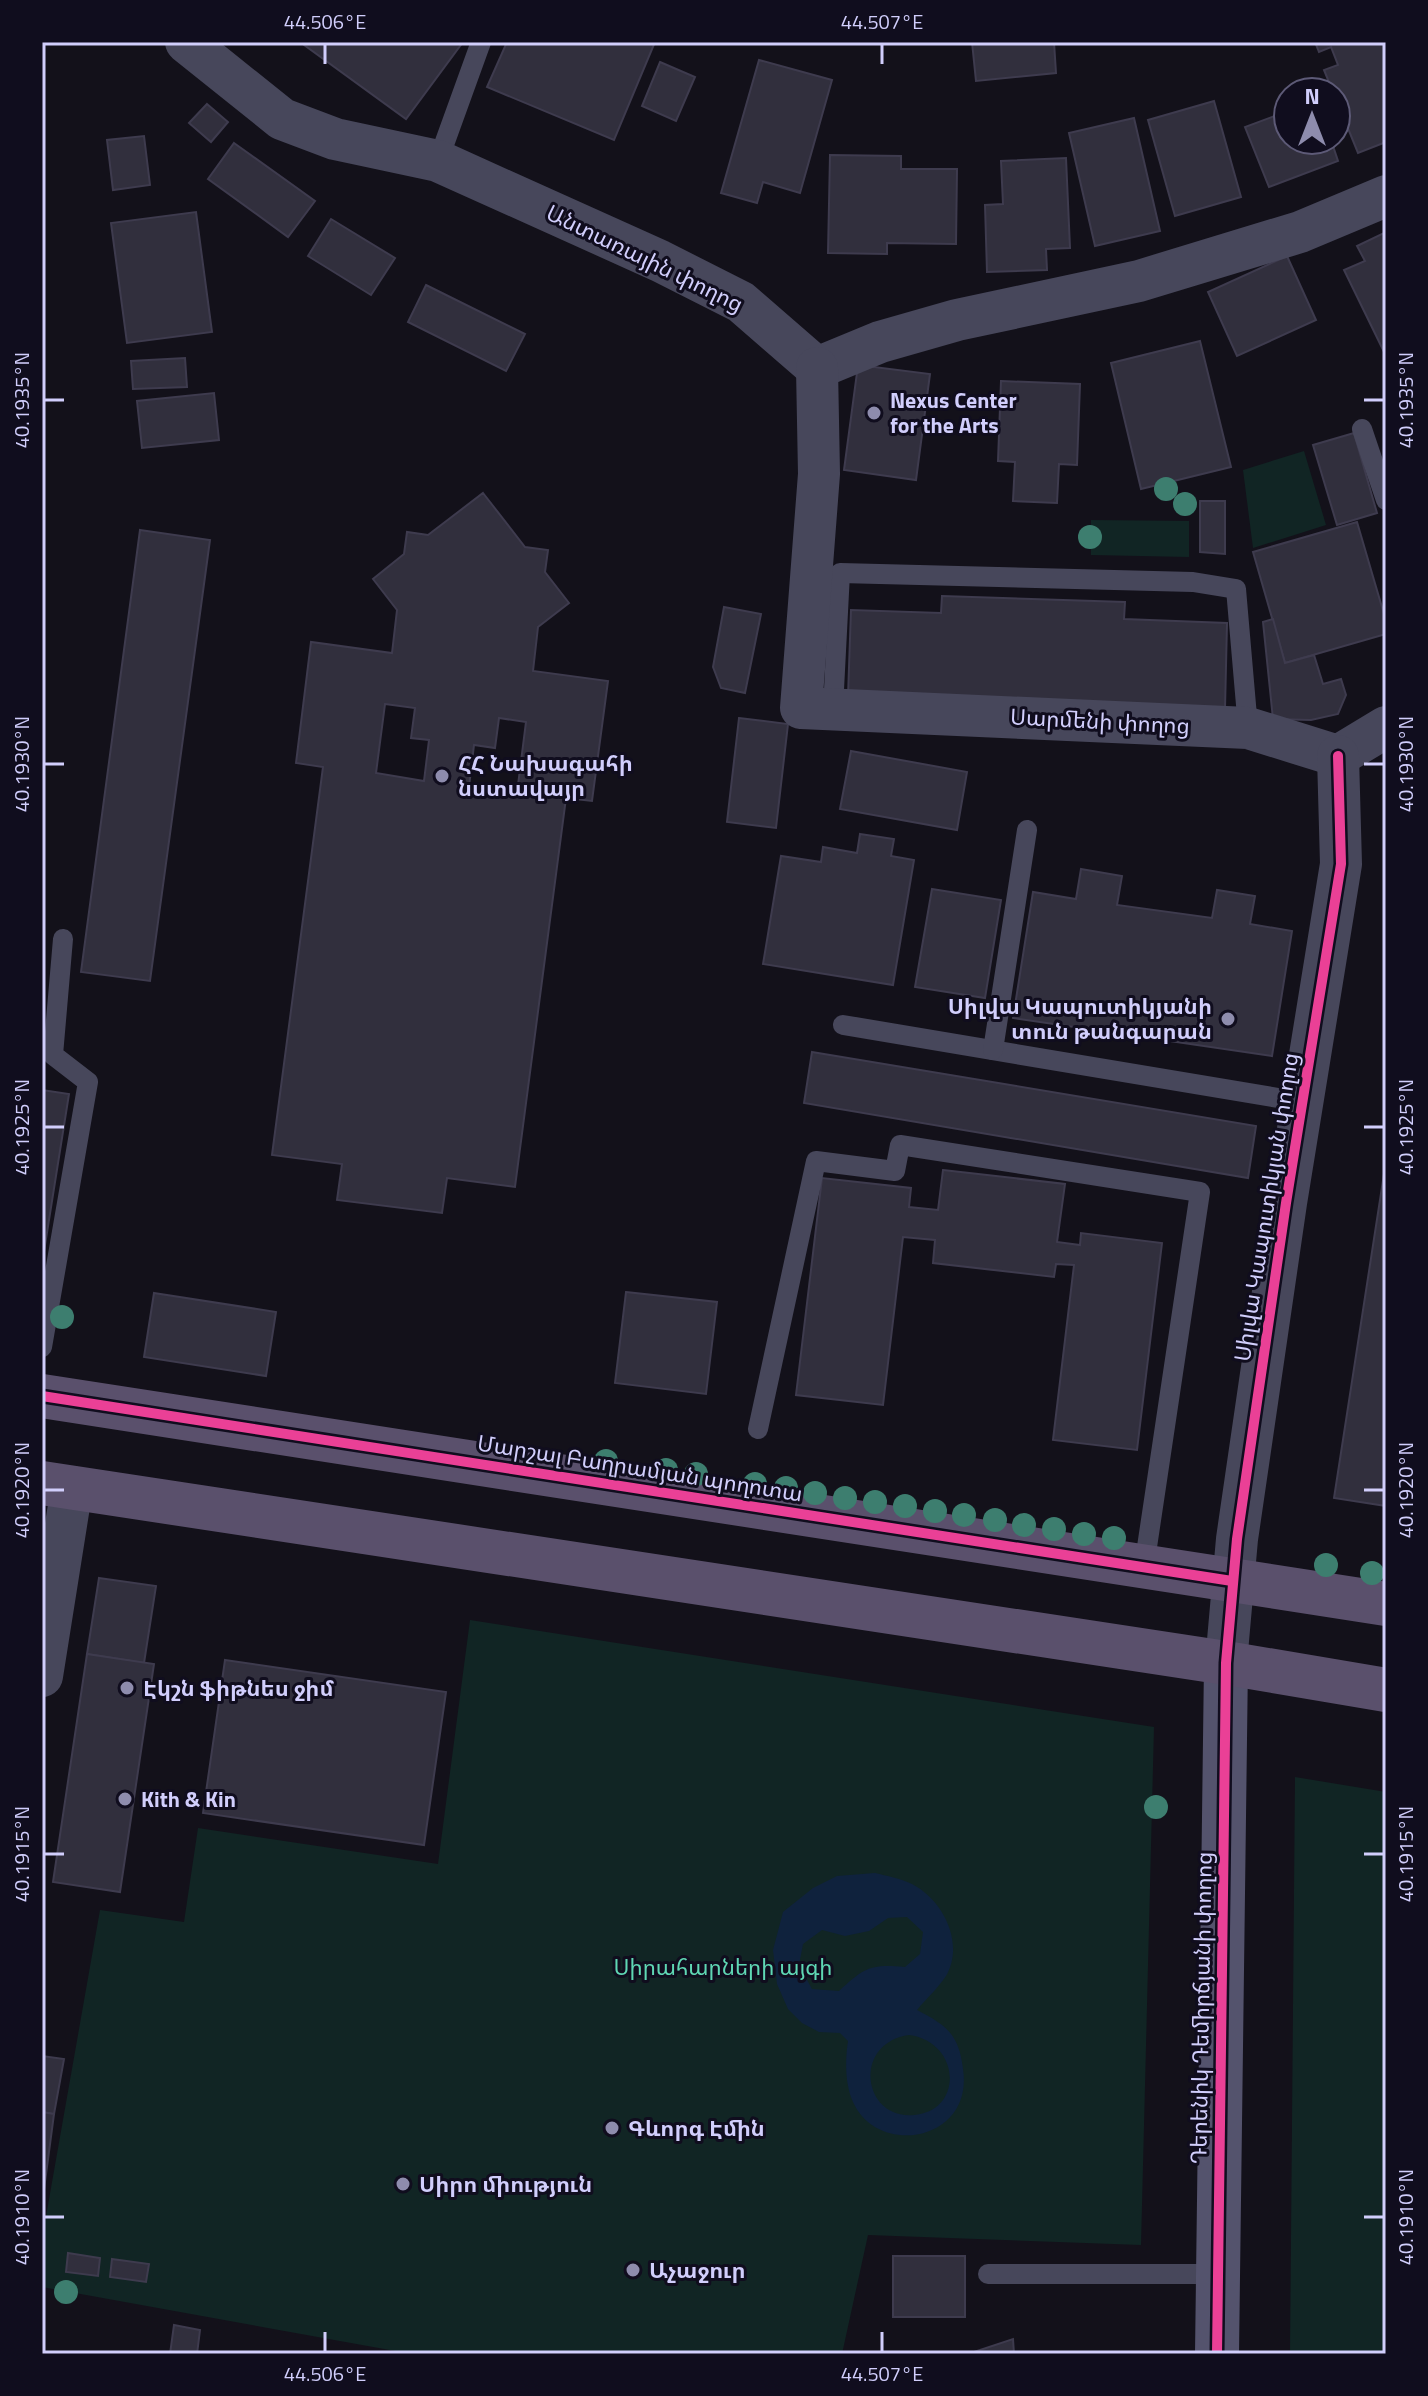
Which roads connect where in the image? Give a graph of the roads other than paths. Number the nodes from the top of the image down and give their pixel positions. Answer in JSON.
{"nodes":[{"id":1,"x":186,"y":42,"type":"edge"},
{"id":2,"x":481,"y":42,"type":"edge"},
{"id":3,"x":438,"y":161,"type":"junction"},
{"id":4,"x":1386,"y":196,"type":"edge"},
{"id":5,"x":817,"y":368,"type":"junction"},
{"id":6,"x":1362,"y":429,"type":"dead end"},
{"id":7,"x":1386,"y":500,"type":"edge"},
{"id":8,"x":817,"y":709,"type":"junction"},
{"id":9,"x":1386,"y":727,"type":"edge"},
{"id":10,"x":1248,"y":728,"type":"junction"},
{"id":11,"x":1338,"y":756,"type":"junction"},
{"id":12,"x":1027,"y":830,"type":"dead end"},
{"id":13,"x":63,"y":939,"type":"dead end"},
{"id":14,"x":843,"y":1025,"type":"dead end"},
{"id":15,"x":993,"y":1050,"type":"junction"},
{"id":16,"x":1302,"y":1102,"type":"junction"},
{"id":17,"x":42,"y":1347,"type":"edge"},
{"id":18,"x":42,"y":1396,"type":"edge"},
{"id":19,"x":758,"y":1429,"type":"dead end"},
{"id":20,"x":57,"y":1485,"type":"edge"},
{"id":21,"x":1144,"y":1567,"type":"junction"},
{"id":22,"x":1232,"y":1581,"type":"junction"},
{"id":23,"x":1386,"y":1604,"type":"edge"},
{"id":24,"x":1226,"y":1663,"type":"junction"},
{"id":25,"x":42,"y":1676,"type":"edge"},
{"id":26,"x":1386,"y":1690,"type":"edge"},
{"id":27,"x":988,"y":2274,"type":"dead end"},
{"id":28,"x":1218,"y":2274,"type":"junction"},
{"id":29,"x":1217,"y":2354,"type":"edge"}],
"edges":[{"from":1,"to":3,"type":"street","name":"Անտառային փողոց"},
{"from":2,"to":3,"type":"lane"},
{"from":3,"to":5,"type":"street","name":"Անտառային փողոց"},
{"from":4,"to":5,"type":"street"},
{"from":5,"to":8,"type":"street"},
{"from":6,"to":7,"type":"lane"},
{"from":8,"to":10,"type":"street","name":"Սարմենի փողոց"},
{"from":8,"to":10,"type":"lane"},
{"from":9,"to":11,"type":"street"},
{"from":10,"to":11,"type":"street","name":"Սարմենի փողոց"},
{"from":11,"to":16,"type":"street","name":"Սիլվա Կապուտիկյան փողոց"},
{"from":12,"to":15,"type":"lane"},
{"from":13,"to":17,"type":"lane"},
{"from":14,"to":15,"type":"lane"},
{"from":15,"to":16,"type":"lane"},
{"from":16,"to":22,"type":"street","name":"Սիլվա Կապուտիկյան փողոց"},
{"from":18,"to":21,"type":"main road","name":"Մարշալ Բաղրամյան պողոտա"},
{"from":19,"to":21,"type":"lane"},
{"from":20,"to":24,"type":"main road"},
{"from":20,"to":25,"type":"street"},
{"from":21,"to":22,"type":"main road","name":"Մարշալ Բաղրամյան պողոտա"},
{"from":22,"to":23,"type":"main road","name":"Մարշալ Բաղրամյան պողոտա"},
{"from":22,"to":24,"type":"street","name":"Սիլվա Կապուտիկյան փողոց"},
{"from":24,"to":26,"type":"main road"},
{"from":24,"to":28,"type":"street","name":"Դերենիկ Դեմիրճյանի փողոց"},
{"from":27,"to":28,"type":"lane"},
{"from":28,"to":29,"type":"street","name":"Դերենիկ Դեմիրճյանի փողոց"}]}
